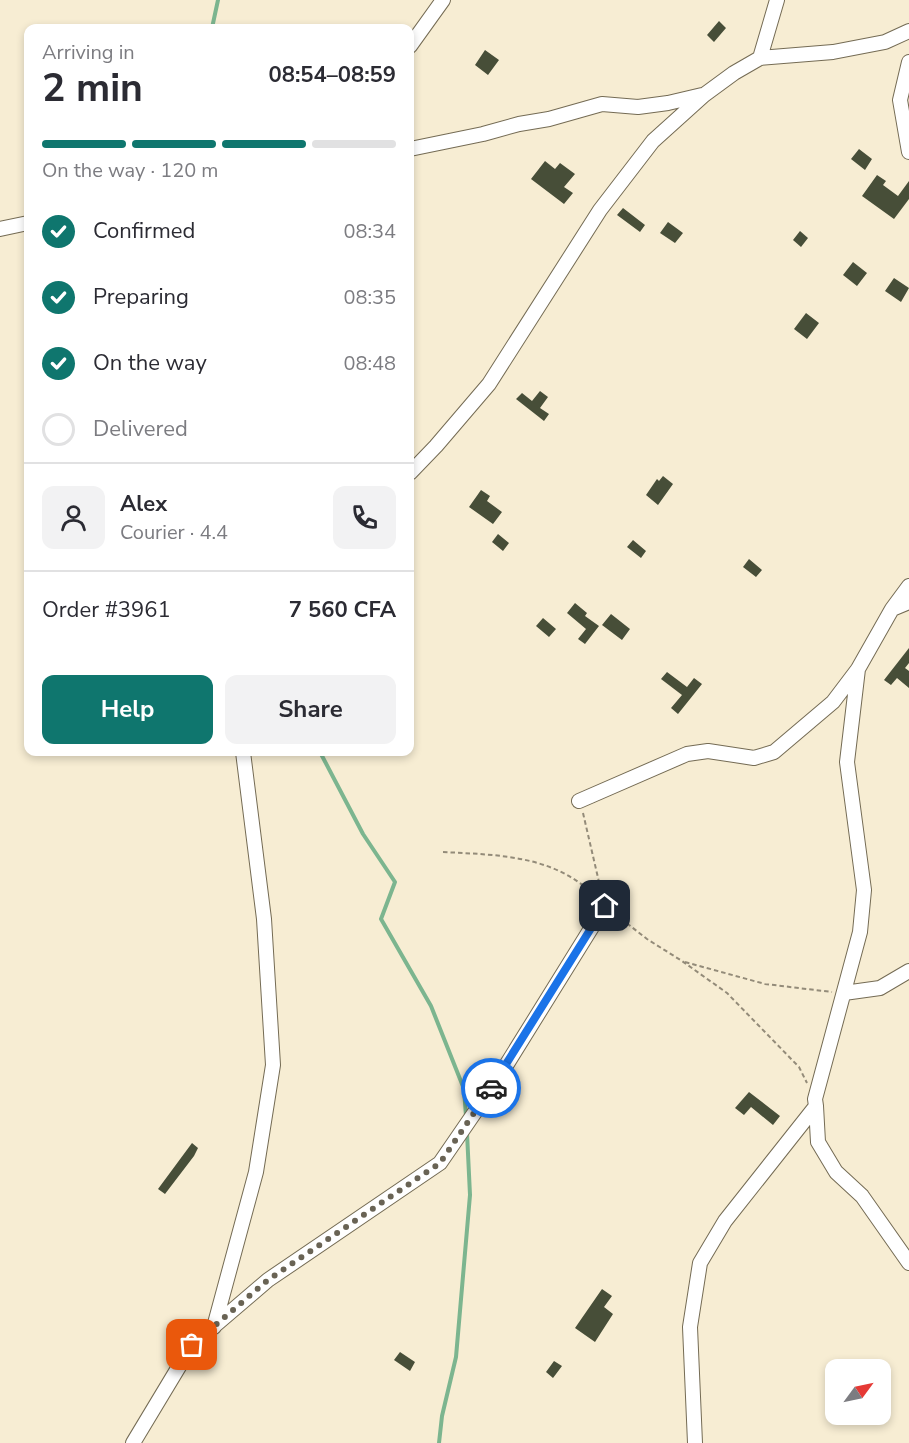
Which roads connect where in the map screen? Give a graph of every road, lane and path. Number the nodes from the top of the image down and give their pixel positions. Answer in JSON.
{"nodes":[{"id":1,"x":443,"y":0,"type":"edge"},
{"id":2,"x":777,"y":0,"type":"edge"},
{"id":3,"x":909,"y":31,"type":"edge"},
{"id":4,"x":414,"y":40,"type":"edge"},
{"id":5,"x":760,"y":58,"type":"junction"},
{"id":6,"x":909,"y":62,"type":"edge"},
{"id":7,"x":704,"y":95,"type":"junction"},
{"id":8,"x":414,"y":148,"type":"edge"},
{"id":9,"x":909,"y":152,"type":"edge"},
{"id":10,"x":24,"y":224,"type":"edge"},
{"id":11,"x":0,"y":229,"type":"edge"},
{"id":12,"x":414,"y":469,"type":"edge"},
{"id":13,"x":909,"y":586,"type":"edge"},
{"id":14,"x":909,"y":602,"type":"edge"},
{"id":15,"x":892,"y":609,"type":"junction"},
{"id":16,"x":858,"y":669,"type":"junction"},
{"id":17,"x":244,"y":756,"type":"edge"},
{"id":18,"x":579,"y":801,"type":"joint"},
{"id":19,"x":443,"y":852,"type":"dead end"},
{"id":20,"x":605,"y":906,"type":"junction"},
{"id":21,"x":682,"y":961,"type":"junction"},
{"id":22,"x":909,"y":970,"type":"edge"},
{"id":23,"x":844,"y":993,"type":"junction"},
{"id":24,"x":815,"y":1102,"type":"junction"},
{"id":25,"x":909,"y":1263,"type":"edge"},
{"id":26,"x":214,"y":1326,"type":"junction"},
{"id":27,"x":133,"y":1443,"type":"edge"},
{"id":28,"x":695,"y":1443,"type":"edge"}],
"edges":[{"from":1,"to":4,"type":"street"},
{"from":2,"to":5,"type":"street"},
{"from":3,"to":5,"type":"street"},
{"from":5,"to":7,"type":"street"},
{"from":6,"to":9,"type":"street"},
{"from":7,"to":8,"type":"street"},
{"from":7,"to":12,"type":"street"},
{"from":10,"to":11,"type":"street"},
{"from":13,"to":15,"type":"street"},
{"from":14,"to":15,"type":"street"},
{"from":15,"to":16,"type":"street"},
{"from":16,"to":18,"type":"street"},
{"from":16,"to":23,"type":"street"},
{"from":17,"to":26,"type":"street"},
{"from":18,"to":20,"type":"path"},
{"from":19,"to":20,"type":"path"},
{"from":20,"to":21,"type":"path"},
{"from":20,"to":26,"type":"street"},
{"from":21,"to":23,"type":"path"},
{"from":21,"to":24,"type":"path"},
{"from":22,"to":23,"type":"street"},
{"from":23,"to":24,"type":"street"},
{"from":24,"to":25,"type":"street"},
{"from":24,"to":28,"type":"street"},
{"from":26,"to":27,"type":"street"}]}
